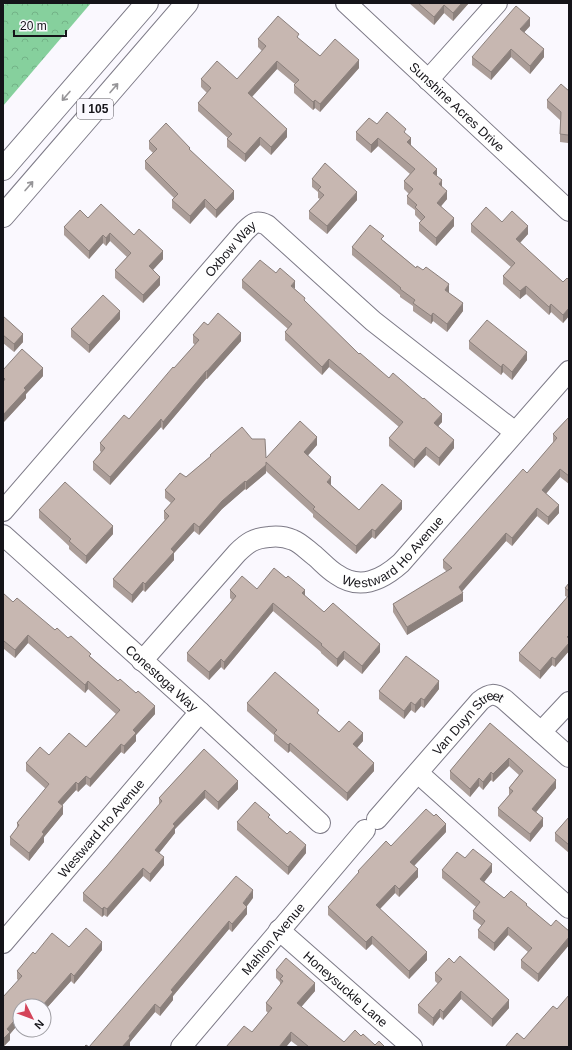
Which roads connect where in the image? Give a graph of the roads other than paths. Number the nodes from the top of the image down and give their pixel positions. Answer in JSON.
{"nodes":[{"id":1,"x":147,"y":3,"type":"edge"},
{"id":2,"x":187,"y":3,"type":"edge"},
{"id":3,"x":346,"y":3,"type":"edge"},
{"id":4,"x":497,"y":3,"type":"edge"},
{"id":5,"x":428,"y":80,"type":"junction"},
{"id":6,"x":3,"y":169,"type":"edge"},
{"id":7,"x":569,"y":211,"type":"edge"},
{"id":8,"x":3,"y":216,"type":"edge"},
{"id":9,"x":569,"y":371,"type":"edge"},
{"id":10,"x":515,"y":432,"type":"junction"},
{"id":11,"x":3,"y":511,"type":"edge"},
{"id":12,"x":3,"y":534,"type":"edge"},
{"id":13,"x":142,"y":661,"type":"junction"},
{"id":14,"x":569,"y":702,"type":"edge"},
{"id":15,"x":200,"y":712,"type":"junction"},
{"id":16,"x":542,"y":732,"type":"junction"},
{"id":17,"x":569,"y":757,"type":"edge"},
{"id":18,"x":418,"y":773,"type":"junction"},
{"id":19,"x":320,"y":823,"type":"dead end"},
{"id":20,"x":371,"y":824,"type":"joint"},
{"id":21,"x":569,"y":908,"type":"edge"},
{"id":22,"x":279,"y":930,"type":"junction"},
{"id":23,"x":3,"y":943,"type":"edge"},
{"id":24,"x":180,"y":1047,"type":"edge"},
{"id":25,"x":412,"y":1047,"type":"edge"}],
"edges":[{"from":1,"to":6,"type":"highway","number":"I 105","one_way":true},
{"from":8,"to":2,"type":"highway","number":"I 105","one_way":true},
{"from":3,"to":5,"type":"street","name":"Sunshine Acres Drive"},
{"from":4,"to":5,"type":"street"},
{"from":5,"to":7,"type":"street","name":"Sunshine Acres Drive"},
{"from":9,"to":10,"type":"street","name":"Westward Ho Avenue"},
{"from":10,"to":11,"type":"street","name":"Oxbow Way"},
{"from":10,"to":13,"type":"street","name":"Westward Ho Avenue"},
{"from":12,"to":13,"type":"street","name":"Conestoga Way"},
{"from":13,"to":15,"type":"street","name":"Conestoga Way"},
{"from":14,"to":16,"type":"street"},
{"from":15,"to":19,"type":"street","name":"Conestoga Way"},
{"from":15,"to":23,"type":"street","name":"Westward Ho Avenue"},
{"from":16,"to":17,"type":"street","name":"Van Duyn Street"},
{"from":16,"to":18,"type":"street","name":"Van Duyn Street"},
{"from":18,"to":20,"type":"street","name":"Van Duyn Street"},
{"from":18,"to":21,"type":"street"},
{"from":20,"to":22,"type":"street","name":"Mahlon Avenue"},
{"from":22,"to":24,"type":"street","name":"Mahlon Avenue"},
{"from":22,"to":25,"type":"street","name":"Honeysuckle Lane"}]}
